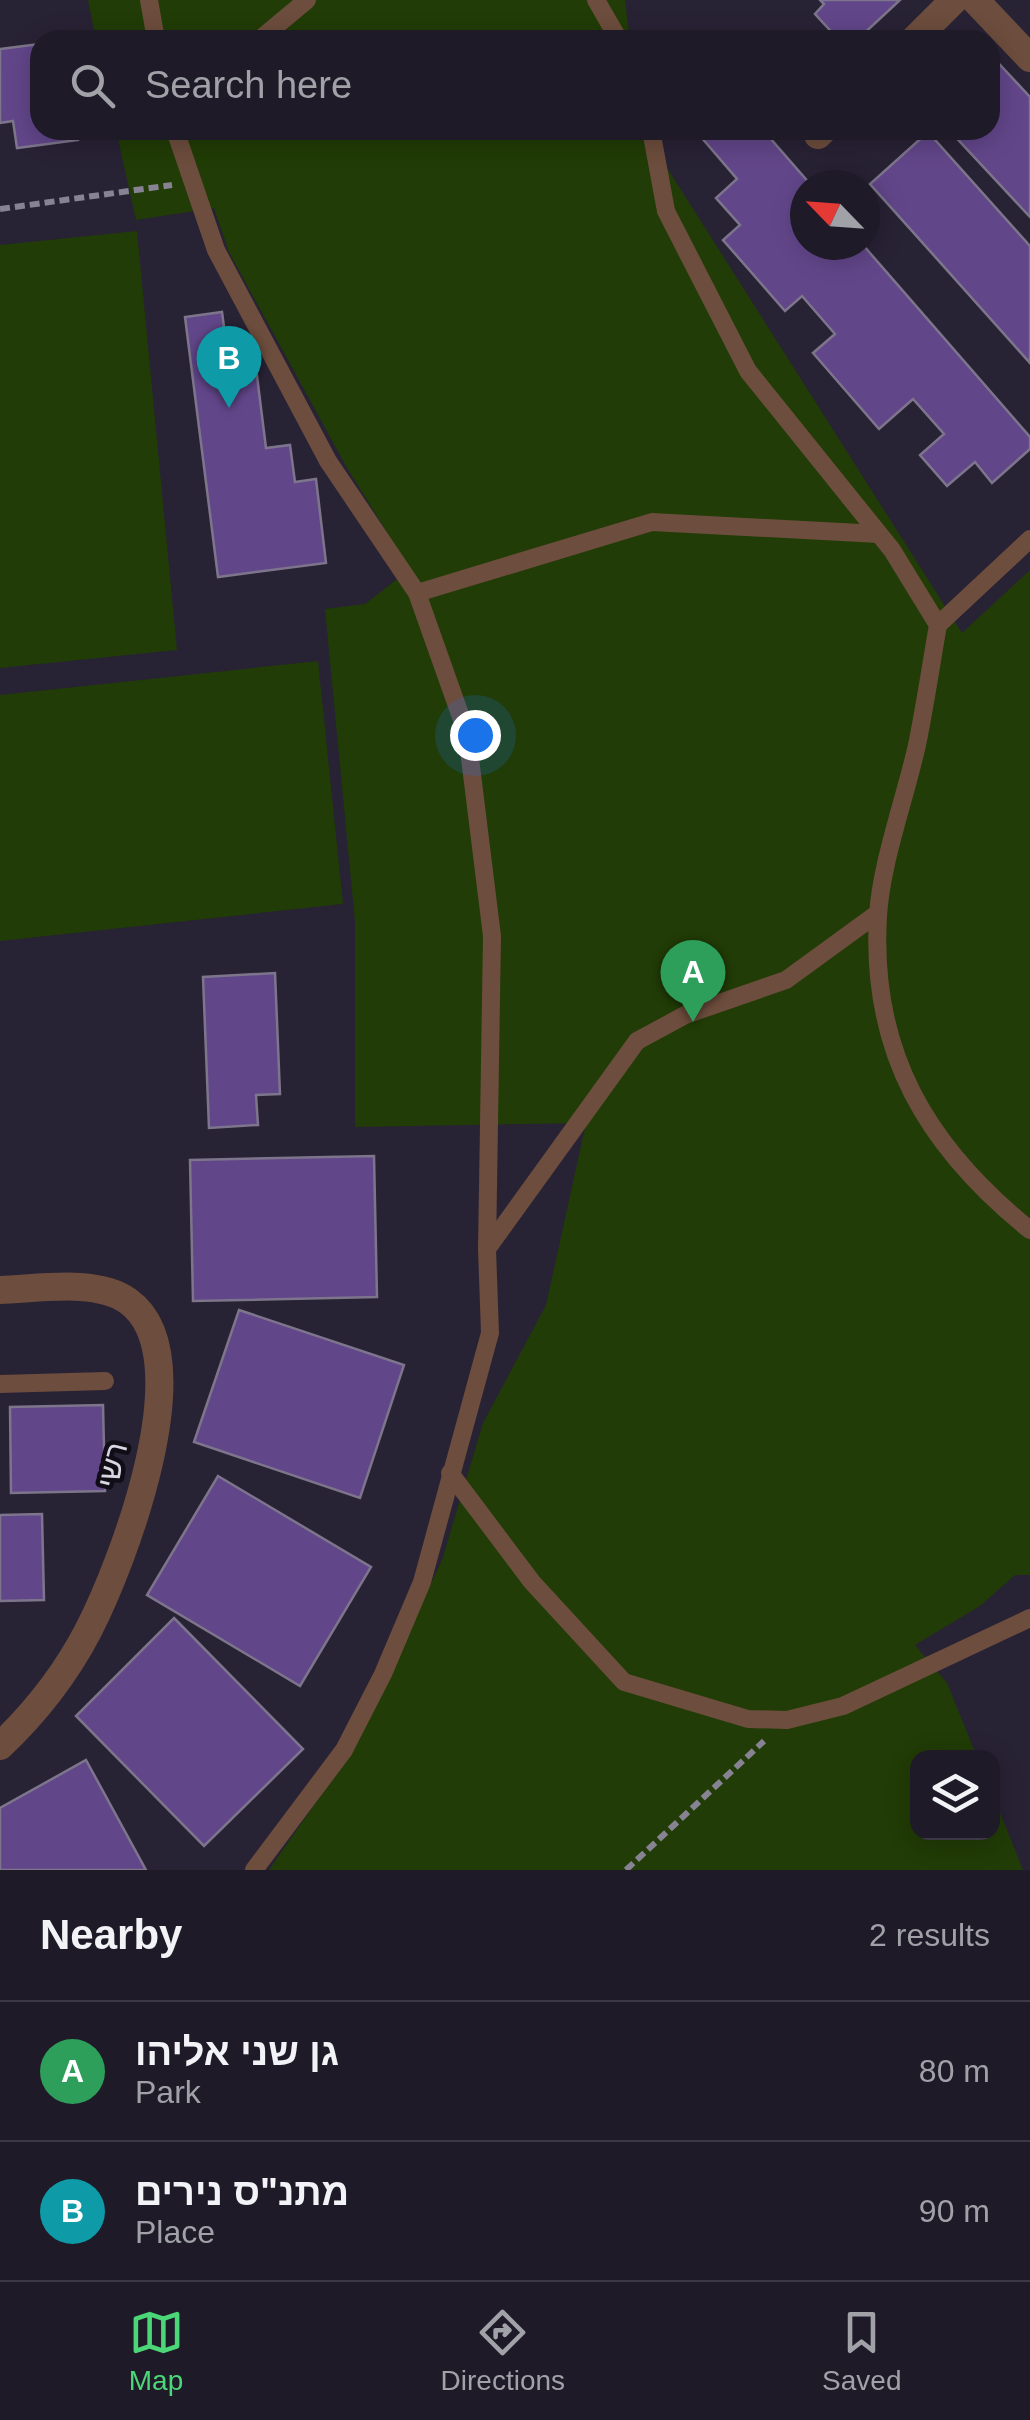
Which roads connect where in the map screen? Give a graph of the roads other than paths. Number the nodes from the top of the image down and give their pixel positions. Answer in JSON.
{"nodes":[{"id":1,"x":149,"y":0,"type":"edge"},
{"id":2,"x":307,"y":0,"type":"edge"},
{"id":3,"x":596,"y":0,"type":"edge"},
{"id":4,"x":954,"y":0,"type":"edge"},
{"id":5,"x":975,"y":0,"type":"edge"},
{"id":6,"x":154,"y":30,"type":"edge"},
{"id":7,"x":272,"y":30,"type":"edge"},
{"id":8,"x":612,"y":30,"type":"edge"},
{"id":9,"x":924,"y":30,"type":"edge"},
{"id":10,"x":1030,"y":58,"type":"edge"},
{"id":11,"x":178,"y":140,"type":"edge"},
{"id":12,"x":653,"y":140,"type":"edge"},
{"id":13,"x":878,"y":534,"type":"junction"},
{"id":14,"x":1030,"y":538,"type":"edge"},
{"id":15,"x":417,"y":593,"type":"junction"},
{"id":16,"x":938,"y":625,"type":"junction"},
{"id":17,"x":878,"y":913,"type":"junction"},
{"id":18,"x":1030,"y":1230,"type":"edge"},
{"id":19,"x":486,"y":1249,"type":"junction"},
{"id":20,"x":0,"y":1290,"type":"edge"},
{"id":21,"x":106,"y":1381,"type":"dead end"},
{"id":22,"x":0,"y":1384,"type":"edge"},
{"id":23,"x":450,"y":1473,"type":"junction"},
{"id":24,"x":1030,"y":1618,"type":"edge"},
{"id":25,"x":0,"y":1746,"type":"edge"},
{"id":26,"x":254,"y":1870,"type":"edge"}],
"edges":[{"from":1,"to":6,"type":"lane"},
{"from":2,"to":7,"type":"lane"},
{"from":3,"to":8,"type":"lane"},
{"from":4,"to":9,"type":"street"},
{"from":5,"to":10,"type":"street"},
{"from":11,"to":15,"type":"lane"},
{"from":12,"to":13,"type":"lane"},
{"from":13,"to":15,"type":"lane"},
{"from":13,"to":16,"type":"lane"},
{"from":14,"to":16,"type":"lane"},
{"from":15,"to":19,"type":"lane"},
{"from":16,"to":17,"type":"lane"},
{"from":17,"to":18,"type":"lane"},
{"from":17,"to":19,"type":"lane"},
{"from":19,"to":23,"type":"lane"},
{"from":20,"to":25,"type":"street","name":"רשי"},
{"from":21,"to":22,"type":"lane"},
{"from":23,"to":24,"type":"lane"},
{"from":23,"to":26,"type":"lane"}]}
